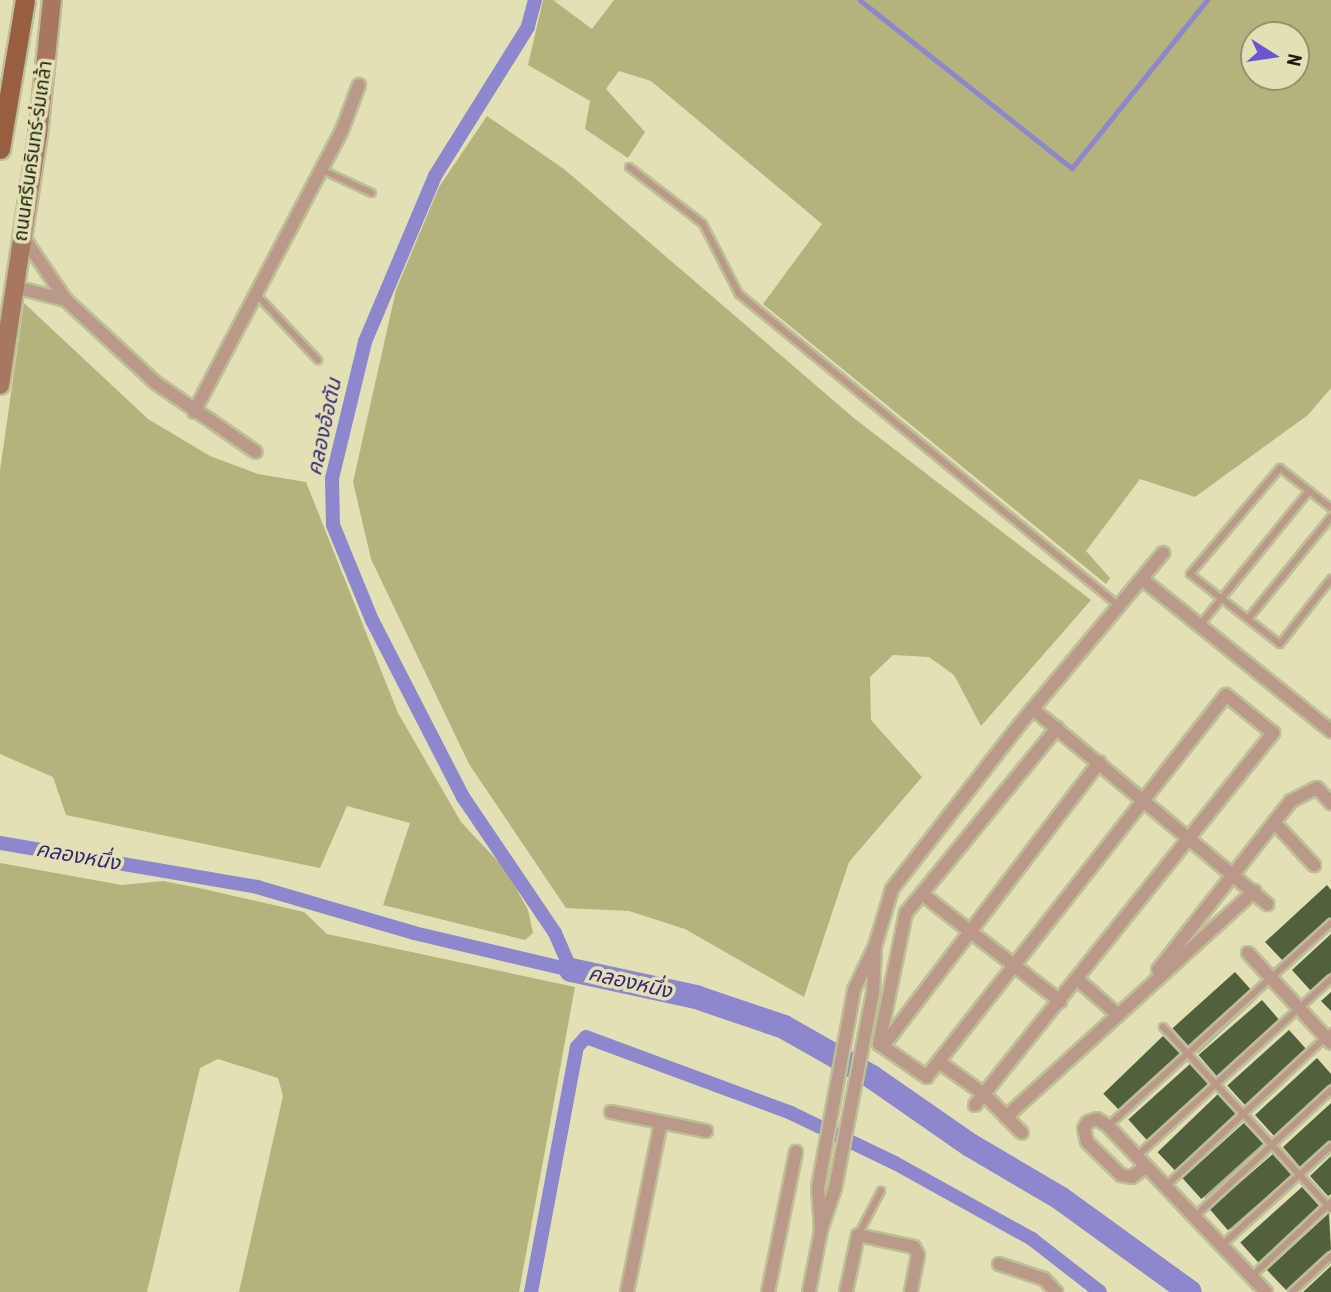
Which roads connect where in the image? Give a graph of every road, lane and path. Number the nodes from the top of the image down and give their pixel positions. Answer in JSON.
{"nodes":[{"id":1,"x":25,"y":0,"type":"edge"},
{"id":2,"x":52,"y":0,"type":"edge"},
{"id":3,"x":359,"y":85,"type":"dead end"},
{"id":4,"x":0,"y":149,"type":"edge"},
{"id":5,"x":629,"y":167,"type":"dead end"},
{"id":6,"x":319,"y":168,"type":"junction"},
{"id":7,"x":372,"y":193,"type":"dead end"},
{"id":8,"x":22,"y":231,"type":"junction"},
{"id":9,"x":15,"y":287,"type":"junction"},
{"id":10,"x":255,"y":293,"type":"junction"},
{"id":11,"x":66,"y":300,"type":"junction"},
{"id":12,"x":318,"y":360,"type":"dead end"},
{"id":13,"x":0,"y":386,"type":"edge"},
{"id":14,"x":194,"y":412,"type":"junction"},
{"id":15,"x":256,"y":452,"type":"dead end"},
{"id":16,"x":1310,"y":491,"type":"junction"},
{"id":17,"x":1331,"y":508,"type":"edge"},
{"id":18,"x":1331,"y":517,"type":"edge"},
{"id":19,"x":1163,"y":553,"type":"dead end"},
{"id":20,"x":1142,"y":579,"type":"junction"},
{"id":21,"x":1331,"y":579,"type":"edge"},
{"id":22,"x":1222,"y":598,"type":"junction"},
{"id":23,"x":1119,"y":606,"type":"junction"},
{"id":24,"x":1248,"y":619,"type":"junction"},
{"id":25,"x":1199,"y":626,"type":"junction"},
{"id":26,"x":1033,"y":709,"type":"junction"},
{"id":27,"x":1057,"y":728,"type":"junction"},
{"id":28,"x":1331,"y":731,"type":"edge"},
{"id":29,"x":1099,"y":762,"type":"junction"},
{"id":30,"x":1145,"y":799,"type":"junction"},
{"id":31,"x":1331,"y":803,"type":"edge"},
{"id":32,"x":1274,"y":822,"type":"junction"},
{"id":33,"x":1192,"y":838,"type":"junction"},
{"id":34,"x":1314,"y":865,"type":"dead end"},
{"id":35,"x":1234,"y":871,"type":"junction"},
{"id":36,"x":1254,"y":891,"type":"junction"},
{"id":37,"x":922,"y":894,"type":"junction"},
{"id":38,"x":1268,"y":904,"type":"dead end"},
{"id":39,"x":1331,"y":923,"type":"edge"},
{"id":40,"x":969,"y":931,"type":"junction"},
{"id":41,"x":874,"y":946,"type":"junction"},
{"id":42,"x":1248,"y":953,"type":"dead end"},
{"id":43,"x":1013,"y":967,"type":"junction"},
{"id":44,"x":1271,"y":978,"type":"junction"},
{"id":45,"x":1077,"y":979,"type":"junction"},
{"id":46,"x":1331,"y":979,"type":"edge"},
{"id":47,"x":1136,"y":998,"type":"junction"},
{"id":48,"x":1060,"y":1000,"type":"junction"},
{"id":49,"x":1299,"y":1009,"type":"junction"},
{"id":50,"x":1118,"y":1015,"type":"junction"},
{"id":51,"x":1163,"y":1027,"type":"dead end"},
{"id":52,"x":1329,"y":1038,"type":"edge"},
{"id":53,"x":883,"y":1046,"type":"junction"},
{"id":54,"x":1189,"y":1054,"type":"junction"},
{"id":55,"x":939,"y":1062,"type":"junction"},
{"id":56,"x":1217,"y":1085,"type":"junction"},
{"id":57,"x":1331,"y":1090,"type":"edge"},
{"id":58,"x":984,"y":1094,"type":"junction"},
{"id":59,"x":975,"y":1105,"type":"dead end"},
{"id":60,"x":611,"y":1112,"type":"dead end"},
{"id":61,"x":1244,"y":1115,"type":"junction"},
{"id":62,"x":1006,"y":1117,"type":"junction"},
{"id":63,"x":661,"y":1122,"type":"junction"},
{"id":64,"x":1108,"y":1126,"type":"junction"},
{"id":65,"x":706,"y":1131,"type":"dead end"},
{"id":66,"x":1022,"y":1133,"type":"dead end"},
{"id":67,"x":1271,"y":1143,"type":"junction"},
{"id":68,"x":1331,"y":1146,"type":"edge"},
{"id":69,"x":796,"y":1152,"type":"dead end"},
{"id":70,"x":1136,"y":1157,"type":"junction"},
{"id":71,"x":1145,"y":1167,"type":"junction"},
{"id":72,"x":1300,"y":1175,"type":"junction"},
{"id":73,"x":1164,"y":1187,"type":"junction"},
{"id":74,"x":881,"y":1191,"type":"dead end"},
{"id":75,"x":1330,"y":1205,"type":"edge"},
{"id":76,"x":1194,"y":1217,"type":"junction"},
{"id":77,"x":821,"y":1230,"type":"junction"},
{"id":78,"x":858,"y":1235,"type":"junction"},
{"id":79,"x":1220,"y":1246,"type":"junction"},
{"id":80,"x":1331,"y":1256,"type":"edge"},
{"id":81,"x":999,"y":1265,"type":"dead end"},
{"id":82,"x":1251,"y":1277,"type":"junction"},
{"id":83,"x":627,"y":1292,"type":"edge"},
{"id":84,"x":768,"y":1292,"type":"edge"},
{"id":85,"x":809,"y":1292,"type":"edge"},
{"id":86,"x":846,"y":1292,"type":"edge"},
{"id":87,"x":911,"y":1292,"type":"edge"},
{"id":88,"x":1056,"y":1292,"type":"edge"},
{"id":89,"x":1266,"y":1292,"type":"edge"},
{"id":90,"x":1292,"y":1292,"type":"edge"}],
"edges":[{"from":1,"to":4,"type":"main road","name":"ถนนศรีนครินทร์-ร่มเกล้า"},
{"from":2,"to":8,"type":"main road","name":"ถนนศรีนครินทร์-ร่มเกล้า"},
{"from":3,"to":6,"type":"street"},
{"from":5,"to":23,"type":"lane"},
{"from":6,"to":7,"type":"lane"},
{"from":6,"to":10,"type":"street"},
{"from":8,"to":9,"type":"main road","name":"ถนนศรีนครินทร์-ร่มเกล้า"},
{"from":8,"to":11,"type":"street"},
{"from":9,"to":11,"type":"street"},
{"from":9,"to":13,"type":"main road","name":"ถนนศรีนครินทร์-ร่มเกล้า"},
{"from":10,"to":12,"type":"lane"},
{"from":10,"to":14,"type":"street"},
{"from":11,"to":14,"type":"street"},
{"from":14,"to":15,"type":"street"},
{"from":16,"to":17,"type":"lane"},
{"from":16,"to":22,"type":"lane"},
{"from":16,"to":22,"type":"lane"},
{"from":18,"to":24,"type":"lane"},
{"from":19,"to":20,"type":"street"},
{"from":20,"to":23,"type":"street"},
{"from":20,"to":25,"type":"street"},
{"from":21,"to":24,"type":"lane"},
{"from":22,"to":24,"type":"lane"},
{"from":22,"to":25,"type":"lane"},
{"from":23,"to":26,"type":"street"},
{"from":25,"to":28,"type":"street"},
{"from":26,"to":27,"type":"street"},
{"from":26,"to":41,"type":"street"},
{"from":27,"to":29,"type":"street"},
{"from":27,"to":37,"type":"street"},
{"from":29,"to":30,"type":"street"},
{"from":29,"to":40,"type":"street"},
{"from":30,"to":33,"type":"street"},
{"from":30,"to":33,"type":"street"},
{"from":30,"to":43,"type":"street"},
{"from":31,"to":32,"type":"street"},
{"from":32,"to":34,"type":"street"},
{"from":32,"to":35,"type":"street"},
{"from":33,"to":35,"type":"street"},
{"from":33,"to":45,"type":"street"},
{"from":35,"to":36,"type":"street"},
{"from":35,"to":47,"type":"street"},
{"from":36,"to":38,"type":"street"},
{"from":36,"to":47,"type":"street"},
{"from":37,"to":40,"type":"street"},
{"from":37,"to":53,"type":"street"},
{"from":39,"to":44,"type":"lane"},
{"from":40,"to":43,"type":"street"},
{"from":40,"to":53,"type":"street"},
{"from":41,"to":77,"type":"street"},
{"from":41,"to":77,"type":"street"},
{"from":42,"to":44,"type":"street"},
{"from":43,"to":48,"type":"street"},
{"from":43,"to":55,"type":"street"},
{"from":44,"to":49,"type":"street"},
{"from":44,"to":54,"type":"lane"},
{"from":45,"to":48,"type":"street"},
{"from":45,"to":50,"type":"street"},
{"from":46,"to":49,"type":"lane"},
{"from":47,"to":50,"type":"street"},
{"from":48,"to":58,"type":"street"},
{"from":49,"to":52,"type":"street"},
{"from":49,"to":56,"type":"lane"},
{"from":50,"to":62,"type":"street"},
{"from":51,"to":54,"type":"lane"},
{"from":52,"to":61,"type":"lane"},
{"from":53,"to":55,"type":"street"},
{"from":54,"to":56,"type":"lane"},
{"from":54,"to":64,"type":"lane"},
{"from":55,"to":58,"type":"street"},
{"from":56,"to":61,"type":"lane"},
{"from":56,"to":70,"type":"lane"},
{"from":57,"to":67,"type":"lane"},
{"from":58,"to":59,"type":"street"},
{"from":58,"to":62,"type":"street"},
{"from":60,"to":63,"type":"street"},
{"from":61,"to":67,"type":"lane"},
{"from":61,"to":73,"type":"lane"},
{"from":62,"to":66,"type":"street"},
{"from":63,"to":65,"type":"street"},
{"from":63,"to":83,"type":"street"},
{"from":64,"to":70,"type":"street"},
{"from":64,"to":71,"type":"street"},
{"from":67,"to":72,"type":"lane"},
{"from":67,"to":76,"type":"lane"},
{"from":68,"to":72,"type":"lane"},
{"from":69,"to":84,"type":"street"},
{"from":70,"to":71,"type":"street"},
{"from":71,"to":73,"type":"street"},
{"from":72,"to":75,"type":"lane"},
{"from":72,"to":79,"type":"lane"},
{"from":73,"to":76,"type":"street"},
{"from":74,"to":78,"type":"lane"},
{"from":75,"to":82,"type":"lane"},
{"from":76,"to":79,"type":"street"},
{"from":77,"to":85,"type":"street"},
{"from":78,"to":86,"type":"street"},
{"from":78,"to":87,"type":"street"},
{"from":79,"to":82,"type":"street"},
{"from":80,"to":90,"type":"lane"},
{"from":81,"to":88,"type":"street"},
{"from":82,"to":89,"type":"street"}]}
